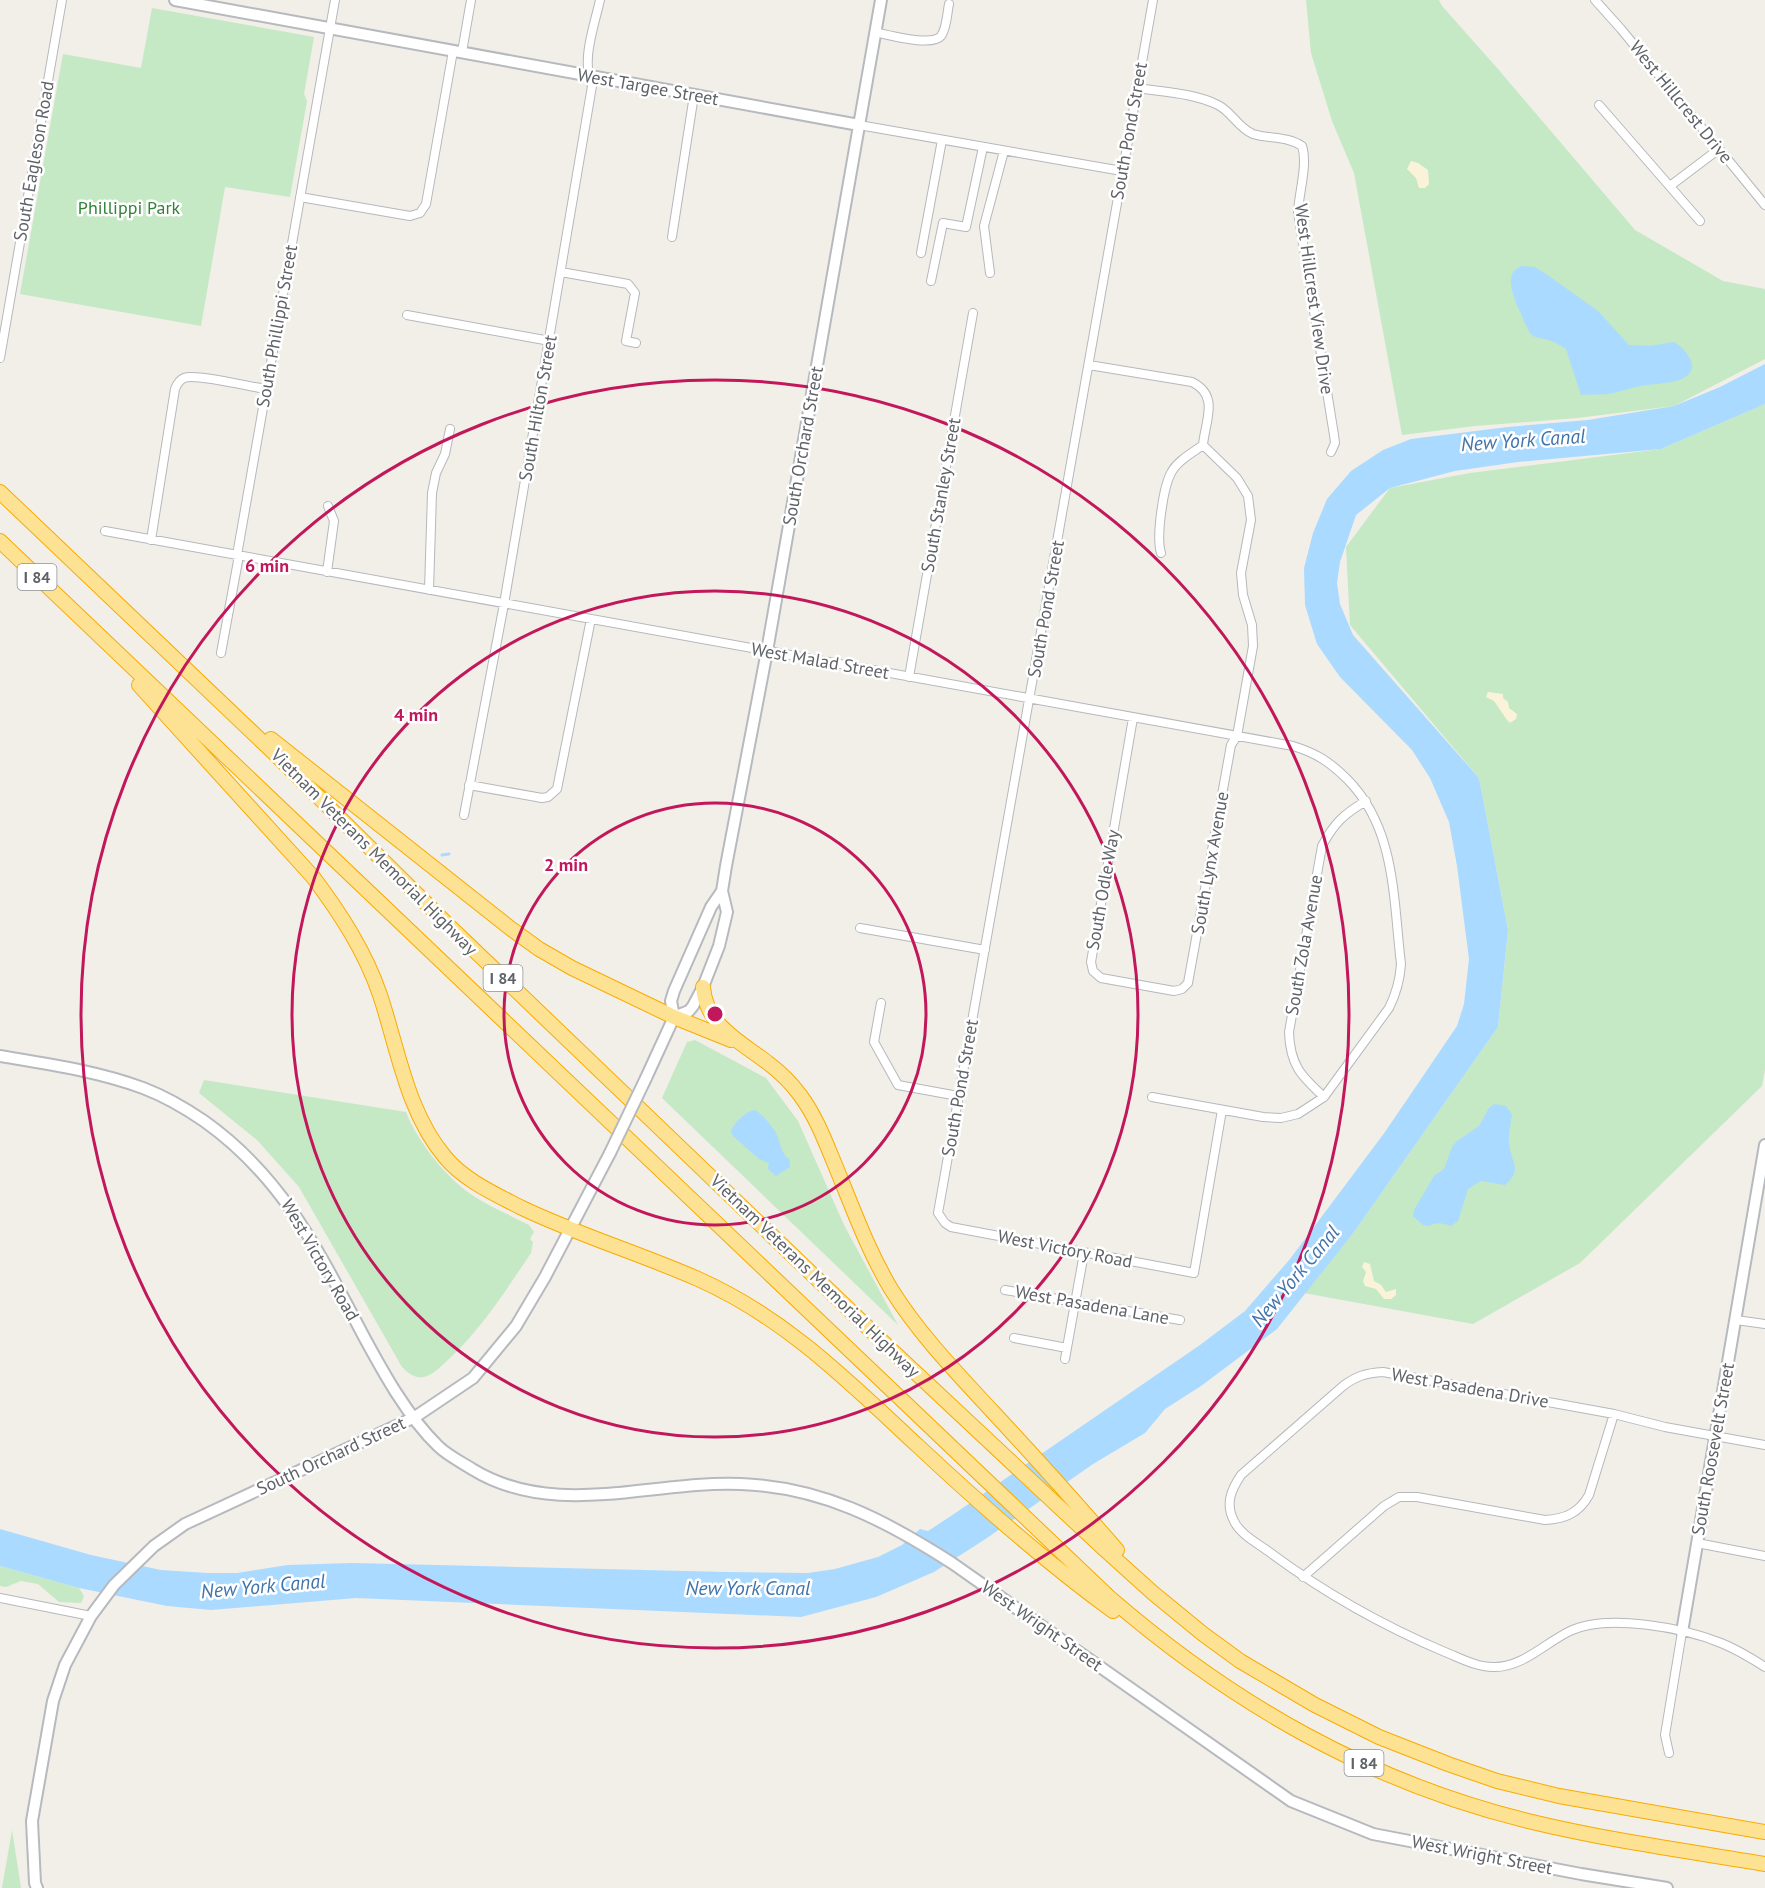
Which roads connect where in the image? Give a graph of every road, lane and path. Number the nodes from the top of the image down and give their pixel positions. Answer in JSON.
{"nodes":[{"id":1,"x":62,"y":0,"type":"edge"},
{"id":2,"x":174,"y":0,"type":"edge"},
{"id":3,"x":335,"y":0,"type":"edge"},
{"id":4,"x":471,"y":0,"type":"edge"},
{"id":5,"x":600,"y":0,"type":"edge"},
{"id":6,"x":881,"y":0,"type":"edge"},
{"id":7,"x":1153,"y":0,"type":"edge"},
{"id":8,"x":1595,"y":0,"type":"edge"},
{"id":9,"x":949,"y":3,"type":"dead end"},
{"id":10,"x":330,"y":29,"type":"junction"},
{"id":11,"x":875,"y":33,"type":"junction"},
{"id":12,"x":457,"y":52,"type":"junction"},
{"id":13,"x":588,"y":76,"type":"junction"},
{"id":14,"x":1137,"y":88,"type":"junction"},
{"id":15,"x":694,"y":95,"type":"junction"},
{"id":16,"x":1599,"y":105,"type":"dead end"},
{"id":17,"x":859,"y":125,"type":"junction"},
{"id":18,"x":942,"y":140,"type":"junction"},
{"id":19,"x":983,"y":147,"type":"junction"},
{"id":20,"x":1719,"y":149,"type":"junction"},
{"id":21,"x":1004,"y":151,"type":"junction"},
{"id":22,"x":1122,"y":171,"type":"junction"},
{"id":23,"x":1670,"y":186,"type":"junction"},
{"id":24,"x":300,"y":197,"type":"junction"},
{"id":25,"x":1765,"y":205,"type":"edge"},
{"id":26,"x":1700,"y":221,"type":"dead end"},
{"id":27,"x":672,"y":237,"type":"dead end"},
{"id":28,"x":921,"y":253,"type":"dead end"},
{"id":29,"x":561,"y":272,"type":"junction"},
{"id":30,"x":990,"y":273,"type":"dead end"},
{"id":31,"x":931,"y":281,"type":"dead end"},
{"id":32,"x":974,"y":313,"type":"dead end"},
{"id":33,"x":407,"y":315,"type":"dead end"},
{"id":34,"x":550,"y":341,"type":"junction"},
{"id":35,"x":636,"y":343,"type":"dead end"},
{"id":36,"x":0,"y":358,"type":"edge"},
{"id":37,"x":1089,"y":365,"type":"junction"},
{"id":38,"x":266,"y":389,"type":"junction"},
{"id":39,"x":450,"y":429,"type":"dead end"},
{"id":40,"x":1203,"y":445,"type":"junction"},
{"id":41,"x":1331,"y":452,"type":"dead end"},
{"id":42,"x":0,"y":492,"type":"edge"},
{"id":43,"x":328,"y":506,"type":"dead end"},
{"id":44,"x":105,"y":531,"type":"dead end"},
{"id":45,"x":151,"y":540,"type":"junction"},
{"id":46,"x":0,"y":541,"type":"edge"},
{"id":47,"x":1161,"y":553,"type":"dead end"},
{"id":48,"x":237,"y":555,"type":"junction"},
{"id":49,"x":327,"y":572,"type":"junction"},
{"id":50,"x":429,"y":590,"type":"junction"},
{"id":51,"x":504,"y":604,"type":"junction"},
{"id":52,"x":73,"y":612,"type":"junction"},
{"id":53,"x":591,"y":619,"type":"junction"},
{"id":54,"x":767,"y":651,"type":"junction"},
{"id":55,"x":221,"y":653,"type":"dead end"},
{"id":56,"x":909,"y":677,"type":"junction"},
{"id":57,"x":201,"y":684,"type":"junction"},
{"id":58,"x":1031,"y":699,"type":"junction"},
{"id":59,"x":1133,"y":718,"type":"junction"},
{"id":60,"x":1237,"y":736,"type":"junction"},
{"id":61,"x":469,"y":784,"type":"junction"},
{"id":62,"x":1366,"y":801,"type":"junction"},
{"id":63,"x":464,"y":815,"type":"dead end"},
{"id":64,"x":722,"y":891,"type":"junction"},
{"id":65,"x":860,"y":928,"type":"dead end"},
{"id":66,"x":985,"y":950,"type":"junction"},
{"id":67,"x":703,"y":987,"type":"junction"},
{"id":68,"x":1182,"y":989,"type":"joint"},
{"id":69,"x":881,"y":1003,"type":"dead end"},
{"id":70,"x":674,"y":1017,"type":"junction"},
{"id":71,"x":738,"y":1043,"type":"junction"},
{"id":72,"x":0,"y":1056,"type":"edge"},
{"id":73,"x":958,"y":1096,"type":"junction"},
{"id":74,"x":1152,"y":1097,"type":"dead end"},
{"id":75,"x":1324,"y":1097,"type":"junction"},
{"id":76,"x":1222,"y":1110,"type":"junction"},
{"id":77,"x":1765,"y":1146,"type":"edge"},
{"id":78,"x":940,"y":1218,"type":"joint"},
{"id":79,"x":570,"y":1230,"type":"junction"},
{"id":80,"x":1084,"y":1252,"type":"junction"},
{"id":81,"x":1005,"y":1290,"type":"dead end"},
{"id":82,"x":1075,"y":1302,"type":"junction"},
{"id":83,"x":1180,"y":1320,"type":"dead end"},
{"id":84,"x":1736,"y":1320,"type":"junction"},
{"id":85,"x":1765,"y":1324,"type":"edge"},
{"id":86,"x":1014,"y":1338,"type":"dead end"},
{"id":87,"x":1067,"y":1348,"type":"junction"},
{"id":88,"x":1065,"y":1359,"type":"dead end"},
{"id":89,"x":1614,"y":1414,"type":"junction"},
{"id":90,"x":415,"y":1417,"type":"junction"},
{"id":91,"x":1715,"y":1435,"type":"junction"},
{"id":92,"x":1765,"y":1445,"type":"edge"},
{"id":93,"x":1697,"y":1543,"type":"junction"},
{"id":94,"x":1765,"y":1556,"type":"edge"},
{"id":95,"x":1303,"y":1577,"type":"junction"},
{"id":96,"x":1153,"y":1593,"type":"junction"},
{"id":97,"x":0,"y":1598,"type":"edge"},
{"id":98,"x":91,"y":1616,"type":"junction"},
{"id":99,"x":1682,"y":1632,"type":"junction"},
{"id":100,"x":1765,"y":1667,"type":"edge"},
{"id":101,"x":1207,"y":1675,"type":"junction"},
{"id":102,"x":1669,"y":1753,"type":"dead end"},
{"id":103,"x":1765,"y":1832,"type":"edge"},
{"id":104,"x":1765,"y":1864,"type":"edge"},
{"id":105,"x":37,"y":1888,"type":"edge"},
{"id":106,"x":1667,"y":1888,"type":"edge"}],
"edges":[{"from":1,"to":36,"type":"street","name":"South Eagleson Road"},
{"from":2,"to":10,"type":"main road","name":"West Targee Street"},
{"from":3,"to":10,"type":"street","name":"South Phillippi Street"},
{"from":4,"to":12,"type":"street"},
{"from":5,"to":13,"type":"street","name":"South Hilton Street"},
{"from":6,"to":11,"type":"main road","name":"South Orchard Street"},
{"from":7,"to":14,"type":"street","name":"South Pond Street"},
{"from":8,"to":20,"type":"street","name":"West Hillcrest Drive"},
{"from":9,"to":11,"type":"street"},
{"from":10,"to":12,"type":"main road","name":"West Targee Street"},
{"from":10,"to":24,"type":"street","name":"South Phillippi Street"},
{"from":11,"to":17,"type":"main road","name":"South Orchard Street"},
{"from":12,"to":13,"type":"main road","name":"West Targee Street"},
{"from":12,"to":24,"type":"street"},
{"from":13,"to":15,"type":"main road","name":"West Targee Street"},
{"from":13,"to":29,"type":"street","name":"South Hilton Street"},
{"from":14,"to":22,"type":"street","name":"South Pond Street"},
{"from":14,"to":41,"type":"street","name":"West Hillcrest View Drive"},
{"from":15,"to":17,"type":"main road","name":"West Targee Street"},
{"from":15,"to":27,"type":"street"},
{"from":16,"to":23,"type":"street"},
{"from":17,"to":18,"type":"street","name":"West Targee Street"},
{"from":17,"to":54,"type":"main road","name":"South Orchard Street"},
{"from":18,"to":19,"type":"street","name":"West Targee Street"},
{"from":18,"to":28,"type":"street"},
{"from":19,"to":21,"type":"street","name":"West Targee Street"},
{"from":19,"to":31,"type":"street"},
{"from":20,"to":23,"type":"street"},
{"from":20,"to":25,"type":"street","name":"West Hillcrest Drive"},
{"from":21,"to":22,"type":"street","name":"West Targee Street"},
{"from":21,"to":30,"type":"street"},
{"from":22,"to":37,"type":"street","name":"South Pond Street"},
{"from":23,"to":26,"type":"street"},
{"from":24,"to":38,"type":"street","name":"South Phillippi Street"},
{"from":29,"to":34,"type":"street","name":"South Hilton Street"},
{"from":29,"to":35,"type":"street"},
{"from":32,"to":56,"type":"street","name":"South Stanley Street"},
{"from":33,"to":34,"type":"street"},
{"from":34,"to":51,"type":"street","name":"South Hilton Street"},
{"from":37,"to":40,"type":"street"},
{"from":37,"to":58,"type":"street","name":"South Pond Street"},
{"from":38,"to":45,"type":"street"},
{"from":38,"to":48,"type":"street","name":"South Phillippi Street"},
{"from":39,"to":50,"type":"street"},
{"from":40,"to":47,"type":"street"},
{"from":40,"to":60,"type":"street","name":"South Lynx Avenue"},
{"from":42,"to":57,"type":"highway","name":"Vietnam Veterans Memorial Highway","number":"I 84"},
{"from":43,"to":49,"type":"street"},
{"from":44,"to":45,"type":"street","name":"West Malad Street"},
{"from":45,"to":48,"type":"street","name":"West Malad Street"},
{"from":46,"to":52,"type":"highway","name":"Vietnam Veterans Memorial Highway","number":"I 84"},
{"from":48,"to":49,"type":"street","name":"West Malad Street"},
{"from":48,"to":55,"type":"street","name":"South Phillippi Street"},
{"from":49,"to":50,"type":"street","name":"West Malad Street"},
{"from":50,"to":51,"type":"street","name":"West Malad Street"},
{"from":51,"to":53,"type":"street","name":"West Malad Street"},
{"from":51,"to":61,"type":"street","name":"South Hilton Street"},
{"from":52,"to":79,"type":"highway"},
{"from":52,"to":101,"type":"highway","name":"Vietnam Veterans Memorial Highway","number":"I 84"},
{"from":53,"to":54,"type":"street","name":"West Malad Street"},
{"from":53,"to":61,"type":"street"},
{"from":54,"to":56,"type":"street","name":"West Malad Street"},
{"from":54,"to":64,"type":"main road","name":"South Orchard Street"},
{"from":56,"to":58,"type":"street","name":"West Malad Street"},
{"from":57,"to":70,"type":"highway"},
{"from":57,"to":96,"type":"highway","name":"Vietnam Veterans Memorial Highway","number":"I 84"},
{"from":58,"to":59,"type":"street","name":"West Malad Street"},
{"from":58,"to":66,"type":"street","name":"South Pond Street"},
{"from":59,"to":60,"type":"street","name":"West Malad Street"},
{"from":59,"to":68,"type":"street","name":"South Odle Way"},
{"from":60,"to":62,"type":"street","name":"West Malad Street"},
{"from":60,"to":68,"type":"street","name":"South Lynx Avenue"},
{"from":61,"to":63,"type":"street","name":"South Hilton Street"},
{"from":62,"to":75,"type":"street"},
{"from":62,"to":75,"type":"street","name":"South Zola Avenue"},
{"from":64,"to":67,"type":"main road","name":"South Orchard Street"},
{"from":64,"to":70,"type":"main road","name":"South Orchard Street"},
{"from":65,"to":66,"type":"street"},
{"from":66,"to":73,"type":"street","name":"South Pond Street"},
{"from":67,"to":70,"type":"main road","name":"South Orchard Street"},
{"from":67,"to":71,"type":"highway"},
{"from":69,"to":73,"type":"street"},
{"from":70,"to":71,"type":"highway"},
{"from":70,"to":79,"type":"main road","name":"South Orchard Street","bridge":true},
{"from":71,"to":96,"type":"highway"},
{"from":72,"to":90,"type":"main road","name":"West Victory Road"},
{"from":73,"to":78,"type":"street","name":"South Pond Street"},
{"from":74,"to":76,"type":"street"},
{"from":75,"to":76,"type":"street"},
{"from":76,"to":80,"type":"street","name":"West Victory Road"},
{"from":77,"to":84,"type":"main road","name":"South Roosevelt Street"},
{"from":78,"to":80,"type":"street","name":"West Victory Road"},
{"from":79,"to":90,"type":"main road","name":"South Orchard Street"},
{"from":79,"to":101,"type":"highway"},
{"from":80,"to":82,"type":"street"},
{"from":81,"to":82,"type":"street","name":"West Pasadena Lane"},
{"from":82,"to":83,"type":"street","name":"West Pasadena Lane"},
{"from":82,"to":87,"type":"street"},
{"from":84,"to":85,"type":"street"},
{"from":84,"to":91,"type":"main road","name":"South Roosevelt Street"},
{"from":86,"to":87,"type":"street"},
{"from":87,"to":88,"type":"street"},
{"from":89,"to":91,"type":"street","name":"West Pasadena Drive"},
{"from":89,"to":95,"type":"street"},
{"from":89,"to":95,"type":"street","name":"West Pasadena Drive"},
{"from":90,"to":98,"type":"main road","name":"South Orchard Street"},
{"from":90,"to":106,"type":"main road","name":"West Wright Street"},
{"from":91,"to":92,"type":"street","name":"West Pasadena Drive"},
{"from":91,"to":93,"type":"main road","name":"South Roosevelt Street"},
{"from":93,"to":94,"type":"street"},
{"from":93,"to":99,"type":"main road","name":"South Roosevelt Street"},
{"from":95,"to":99,"type":"street"},
{"from":96,"to":103,"type":"highway","name":"Vietnam Veterans Memorial Highway","number":"I 84"},
{"from":97,"to":98,"type":"street"},
{"from":98,"to":105,"type":"main road","name":"South Orchard Street"},
{"from":99,"to":100,"type":"street"},
{"from":99,"to":102,"type":"street","name":"South Roosevelt Street"},
{"from":101,"to":104,"type":"highway","name":"Vietnam Veterans Memorial Highway","number":"I 84"}]}
